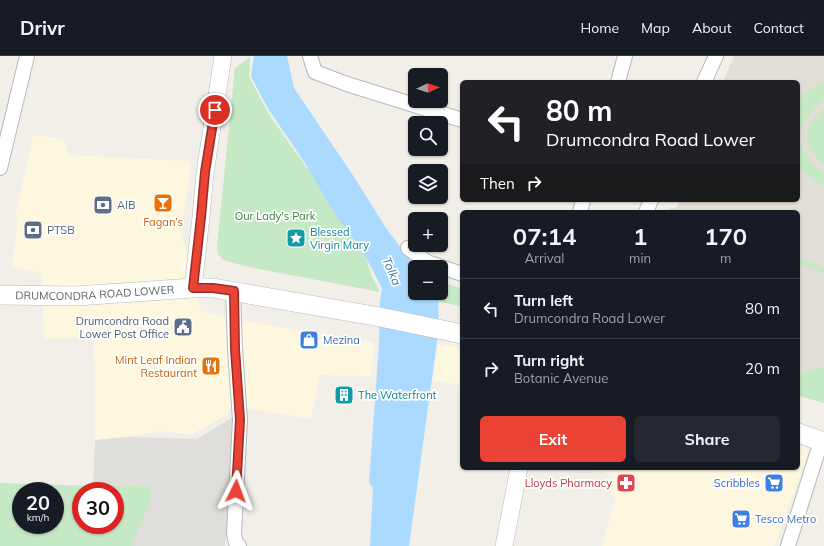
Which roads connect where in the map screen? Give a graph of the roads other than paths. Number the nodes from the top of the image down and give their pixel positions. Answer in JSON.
{"nodes":[{"id":1,"x":27,"y":56,"type":"edge"},
{"id":2,"x":222,"y":56,"type":"edge"},
{"id":3,"x":310,"y":56,"type":"edge"},
{"id":4,"x":625,"y":56,"type":"edge"},
{"id":5,"x":716,"y":56,"type":"edge"},
{"id":6,"x":619,"y":80,"type":"edge"},
{"id":7,"x":705,"y":80,"type":"edge"},
{"id":8,"x":460,"y":119,"type":"edge"},
{"id":9,"x":0,"y":168,"type":"edge"},
{"id":10,"x":413,"y":252,"type":"edge"},
{"id":11,"x":460,"y":273,"type":"edge"},
{"id":12,"x":193,"y":288,"type":"junction"},
{"id":13,"x":234,"y":291,"type":"junction"},
{"id":14,"x":0,"y":296,"type":"edge"},
{"id":15,"x":460,"y":334,"type":"edge"},
{"id":16,"x":800,"y":435,"type":"edge"},
{"id":17,"x":822,"y":441,"type":"edge"},
{"id":18,"x":519,"y":470,"type":"edge"},
{"id":19,"x":239,"y":546,"type":"edge"},
{"id":20,"x":504,"y":546,"type":"edge"},
{"id":21,"x":788,"y":546,"type":"edge"}],
"edges":[{"from":1,"to":9,"type":"street"},
{"from":2,"to":12,"type":"street"},
{"from":3,"to":8,"type":"street"},
{"from":4,"to":6,"type":"street"},
{"from":5,"to":7,"type":"street"},
{"from":10,"to":11,"type":"street"},
{"from":12,"to":13,"type":"main road","name":"DRUMCONDRA ROAD LOWER"},
{"from":12,"to":14,"type":"main road","name":"DRUMCONDRA ROAD LOWER"},
{"from":13,"to":15,"type":"main road","name":"DRUMCONDRA ROAD LOWER"},
{"from":13,"to":19,"type":"street"},
{"from":16,"to":17,"type":"main road"},
{"from":17,"to":21,"type":"street"},
{"from":18,"to":20,"type":"street"}]}
